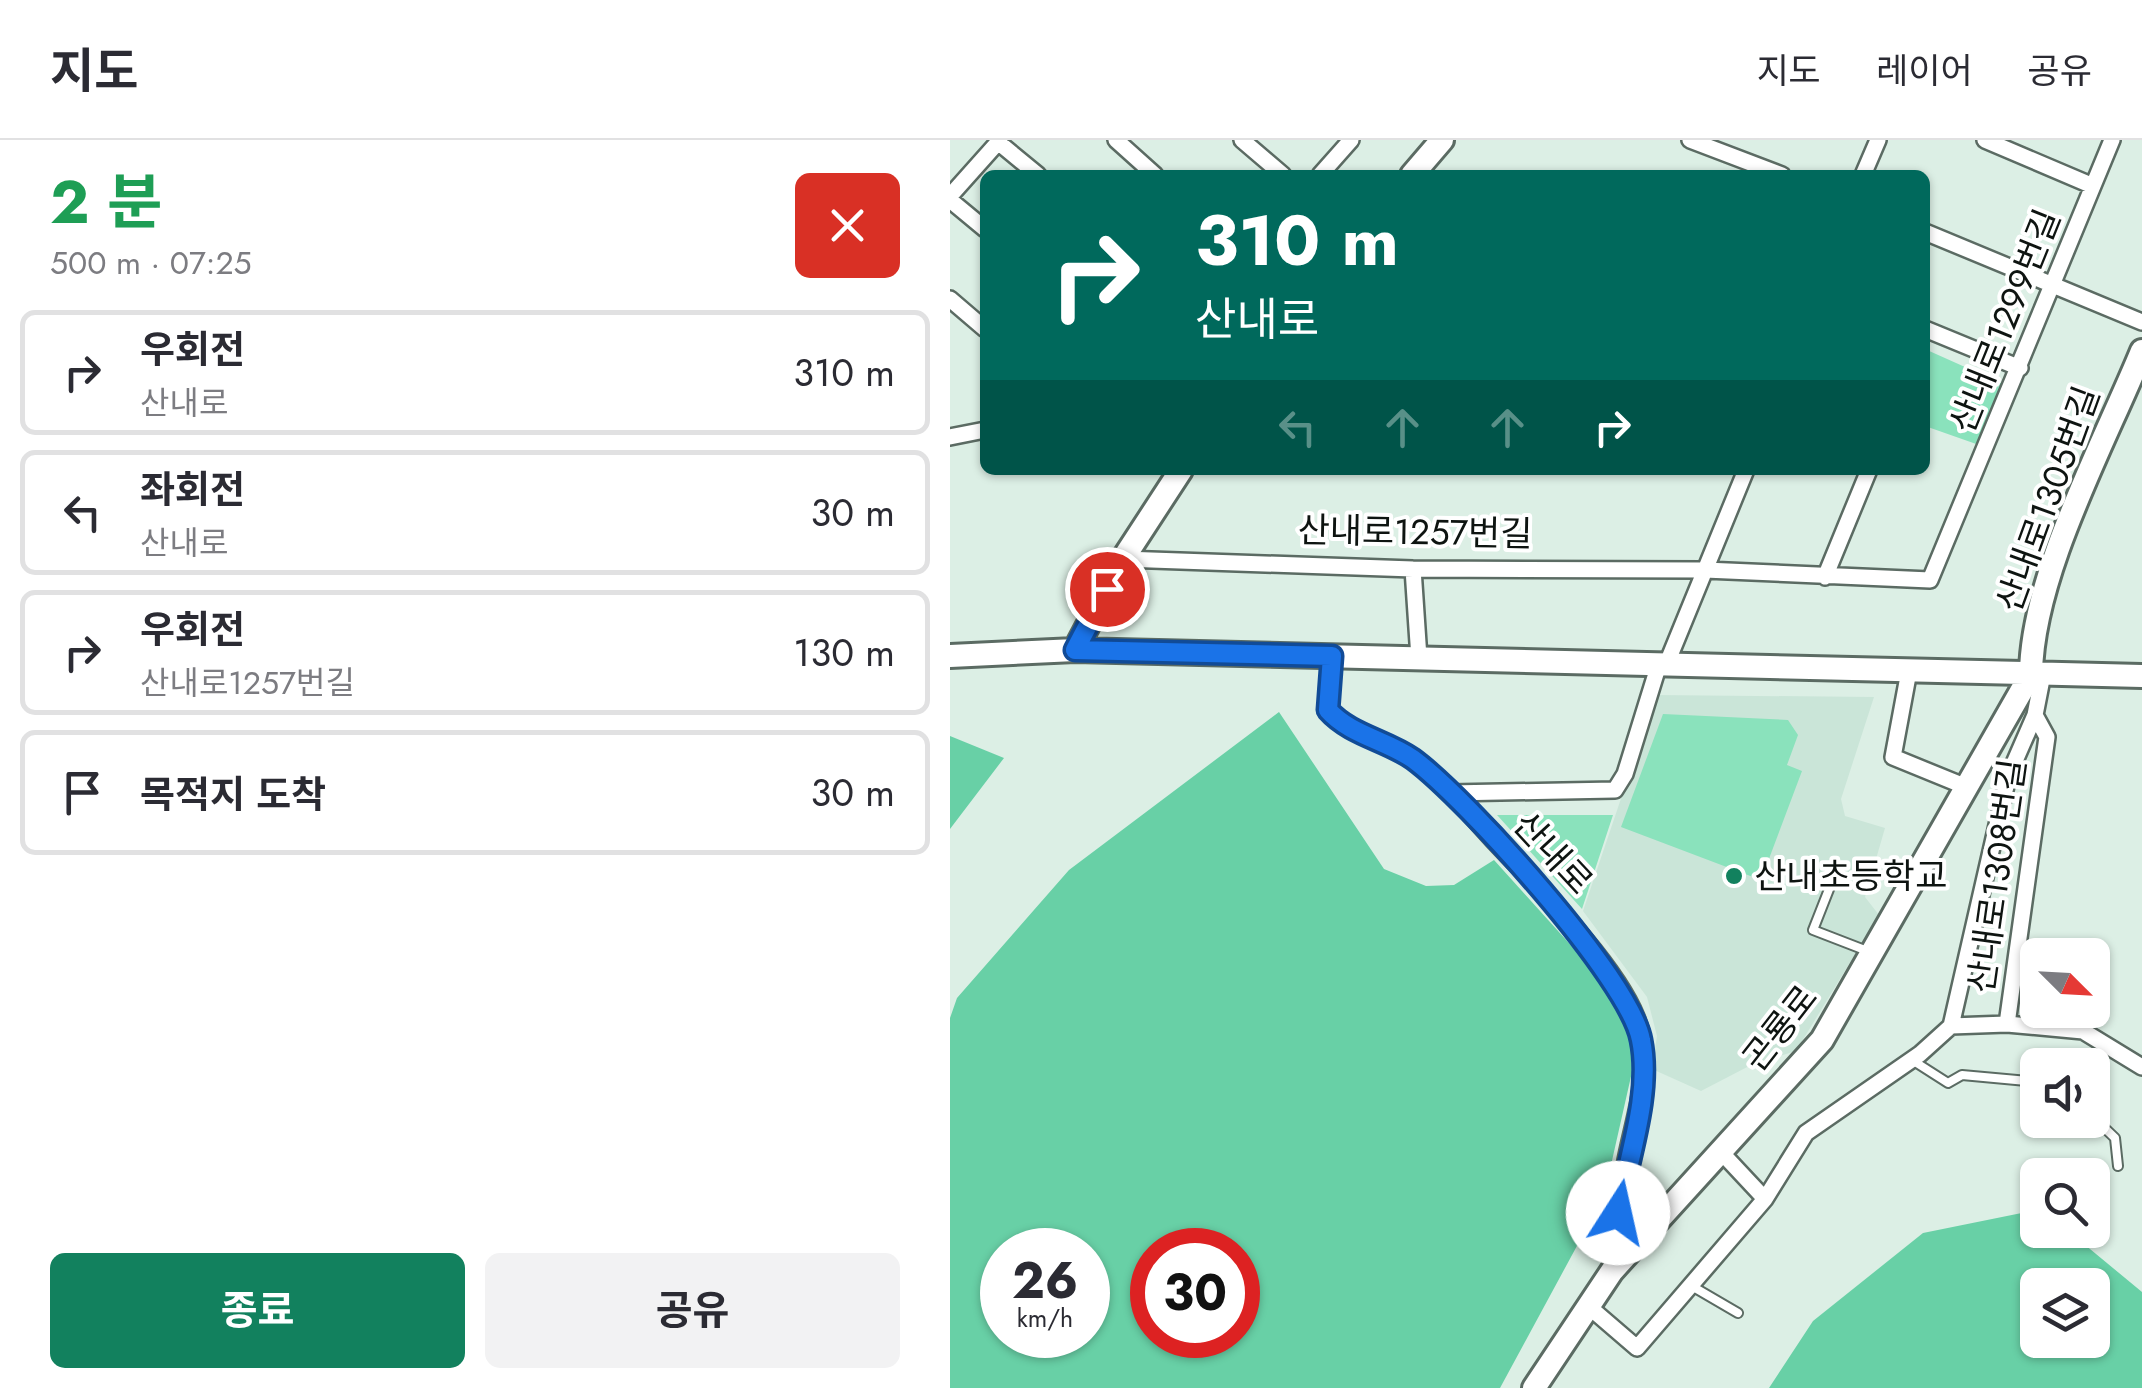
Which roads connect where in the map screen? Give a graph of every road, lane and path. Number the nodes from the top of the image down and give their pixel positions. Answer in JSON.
{"nodes":[{"id":1,"x":1116,"y":140,"type":"edge"},
{"id":2,"x":1242,"y":140,"type":"edge"},
{"id":3,"x":1350,"y":140,"type":"edge"},
{"id":4,"x":1442,"y":140,"type":"edge"},
{"id":5,"x":1690,"y":140,"type":"edge"},
{"id":6,"x":1878,"y":140,"type":"edge"},
{"id":7,"x":2112,"y":140,"type":"edge"},
{"id":8,"x":999,"y":141,"type":"edge"},
{"id":9,"x":1990,"y":141,"type":"edge"},
{"id":10,"x":1032,"y":170,"type":"edge"},
{"id":11,"x":1149,"y":170,"type":"edge"},
{"id":12,"x":1277,"y":170,"type":"edge"},
{"id":13,"x":1324,"y":170,"type":"edge"},
{"id":14,"x":1416,"y":170,"type":"edge"},
{"id":15,"x":1769,"y":170,"type":"edge"},
{"id":16,"x":1866,"y":170,"type":"edge"},
{"id":17,"x":2093,"y":186,"type":"junction"},
{"id":18,"x":950,"y":198,"type":"edge"},
{"id":19,"x":980,"y":225,"type":"edge"},
{"id":20,"x":1930,"y":234,"type":"edge"},
{"id":21,"x":2052,"y":284,"type":"junction"},
{"id":22,"x":950,"y":298,"type":"edge"},
{"id":23,"x":2142,"y":322,"type":"edge"},
{"id":24,"x":980,"y":325,"type":"edge"},
{"id":25,"x":1930,"y":333,"type":"edge"},
{"id":26,"x":2142,"y":351,"type":"edge"},
{"id":27,"x":2020,"y":368,"type":"junction"},
{"id":28,"x":950,"y":419,"type":"edge"},
{"id":29,"x":958,"y":435,"type":"edge"},
{"id":30,"x":1178,"y":475,"type":"edge"},
{"id":31,"x":1744,"y":475,"type":"edge"},
{"id":32,"x":1867,"y":475,"type":"edge"},
{"id":33,"x":1123,"y":559,"type":"junction"},
{"id":34,"x":1413,"y":569,"type":"junction"},
{"id":35,"x":1706,"y":570,"type":"junction"},
{"id":36,"x":1826,"y":578,"type":"junction"},
{"id":37,"x":1930,"y":580,"type":"joint"},
{"id":38,"x":1075,"y":650,"type":"junction"},
{"id":39,"x":950,"y":656,"type":"edge"},
{"id":40,"x":1332,"y":656,"type":"junction"},
{"id":41,"x":1419,"y":658,"type":"junction"},
{"id":42,"x":1659,"y":664,"type":"junction"},
{"id":43,"x":1909,"y":671,"type":"junction"},
{"id":44,"x":2037,"y":674,"type":"junction"},
{"id":45,"x":2142,"y":676,"type":"edge"},
{"id":46,"x":2035,"y":715,"type":"junction"},
{"id":47,"x":1969,"y":788,"type":"junction"},
{"id":48,"x":1450,"y":793,"type":"junction"},
{"id":49,"x":1837,"y":869,"type":"dead end"},
{"id":50,"x":1874,"y":954,"type":"junction"},
{"id":51,"x":2008,"y":1024,"type":"junction"},
{"id":52,"x":1951,"y":1026,"type":"junction"},
{"id":53,"x":1912,"y":1060,"type":"junction"},
{"id":54,"x":2142,"y":1066,"type":"edge"},
{"id":55,"x":2020,"y":1080,"type":"edge"},
{"id":56,"x":2110,"y":1133,"type":"edge"},
{"id":57,"x":1722,"y":1153,"type":"junction"},
{"id":58,"x":2118,"y":1166,"type":"dead end"},
{"id":59,"x":1764,"y":1199,"type":"junction"},
{"id":60,"x":1633,"y":1247,"type":"junction"},
{"id":61,"x":1687,"y":1285,"type":"junction"},
{"id":62,"x":1587,"y":1305,"type":"junction"},
{"id":63,"x":1738,"y":1313,"type":"dead end"},
{"id":64,"x":1534,"y":1388,"type":"edge"}],
"edges":[{"from":1,"to":11,"type":"street"},
{"from":2,"to":12,"type":"street"},
{"from":3,"to":13,"type":"street"},
{"from":4,"to":14,"type":"main road"},
{"from":5,"to":15,"type":"street"},
{"from":6,"to":16,"type":"street"},
{"from":7,"to":17,"type":"street","name":"산내로1299번길"},
{"from":8,"to":10,"type":"street"},
{"from":8,"to":18,"type":"street"},
{"from":9,"to":17,"type":"street"},
{"from":17,"to":21,"type":"street","name":"산내로1299번길"},
{"from":18,"to":19,"type":"street"},
{"from":20,"to":21,"type":"street"},
{"from":21,"to":23,"type":"street"},
{"from":21,"to":27,"type":"street","name":"산내로1299번길"},
{"from":22,"to":24,"type":"street"},
{"from":25,"to":27,"type":"street"},
{"from":26,"to":44,"type":"main road","name":"산내로1305번길"},
{"from":27,"to":37,"type":"street","name":"산내로1299번길"},
{"from":28,"to":29,"type":"street"},
{"from":30,"to":33,"type":"main road"},
{"from":31,"to":35,"type":"street"},
{"from":32,"to":36,"type":"street"},
{"from":33,"to":34,"type":"street","name":"산내로1257번길"},
{"from":33,"to":38,"type":"main road"},
{"from":34,"to":35,"type":"street","name":"산내로1257번길"},
{"from":34,"to":41,"type":"street"},
{"from":35,"to":36,"type":"street","name":"산내로1257번길"},
{"from":35,"to":42,"type":"street"},
{"from":36,"to":37,"type":"street","name":"산내로1257번길"},
{"from":38,"to":39,"type":"main road"},
{"from":38,"to":40,"type":"main road"},
{"from":40,"to":41,"type":"main road"},
{"from":40,"to":48,"type":"street","name":"산내로"},
{"from":41,"to":42,"type":"main road"},
{"from":42,"to":43,"type":"main road"},
{"from":42,"to":48,"type":"street","name":"산내로"},
{"from":43,"to":44,"type":"main road"},
{"from":43,"to":47,"type":"street"},
{"from":44,"to":45,"type":"main road"},
{"from":44,"to":46,"type":"street","name":"산내로1308번길"},
{"from":44,"to":47,"type":"main road","name":"곤룡로"},
{"from":46,"to":51,"type":"street","name":"산내로1308번길"},
{"from":46,"to":52,"type":"street","name":"산내로1308번길"},
{"from":47,"to":50,"type":"main road","name":"곤룡로"},
{"from":48,"to":60,"type":"street","name":"산내로"},
{"from":49,"to":50,"type":"lane"},
{"from":50,"to":57,"type":"main road","name":"곤룡로"},
{"from":51,"to":52,"type":"street"},
{"from":51,"to":54,"type":"street","name":"산내로1308번길"},
{"from":52,"to":53,"type":"street","name":"산내로1308번길"},
{"from":53,"to":55,"type":"lane"},
{"from":53,"to":59,"type":"street","name":"산내로1308번길"},
{"from":56,"to":58,"type":"lane"},
{"from":57,"to":59,"type":"street"},
{"from":57,"to":60,"type":"main road","name":"곤룡로"},
{"from":59,"to":61,"type":"street","name":"산내로1308번길"},
{"from":60,"to":62,"type":"main road","name":"곤룡로"},
{"from":61,"to":62,"type":"street","name":"산내로1308번길"},
{"from":61,"to":63,"type":"lane"},
{"from":62,"to":64,"type":"main road","name":"곤룡로"}]}
